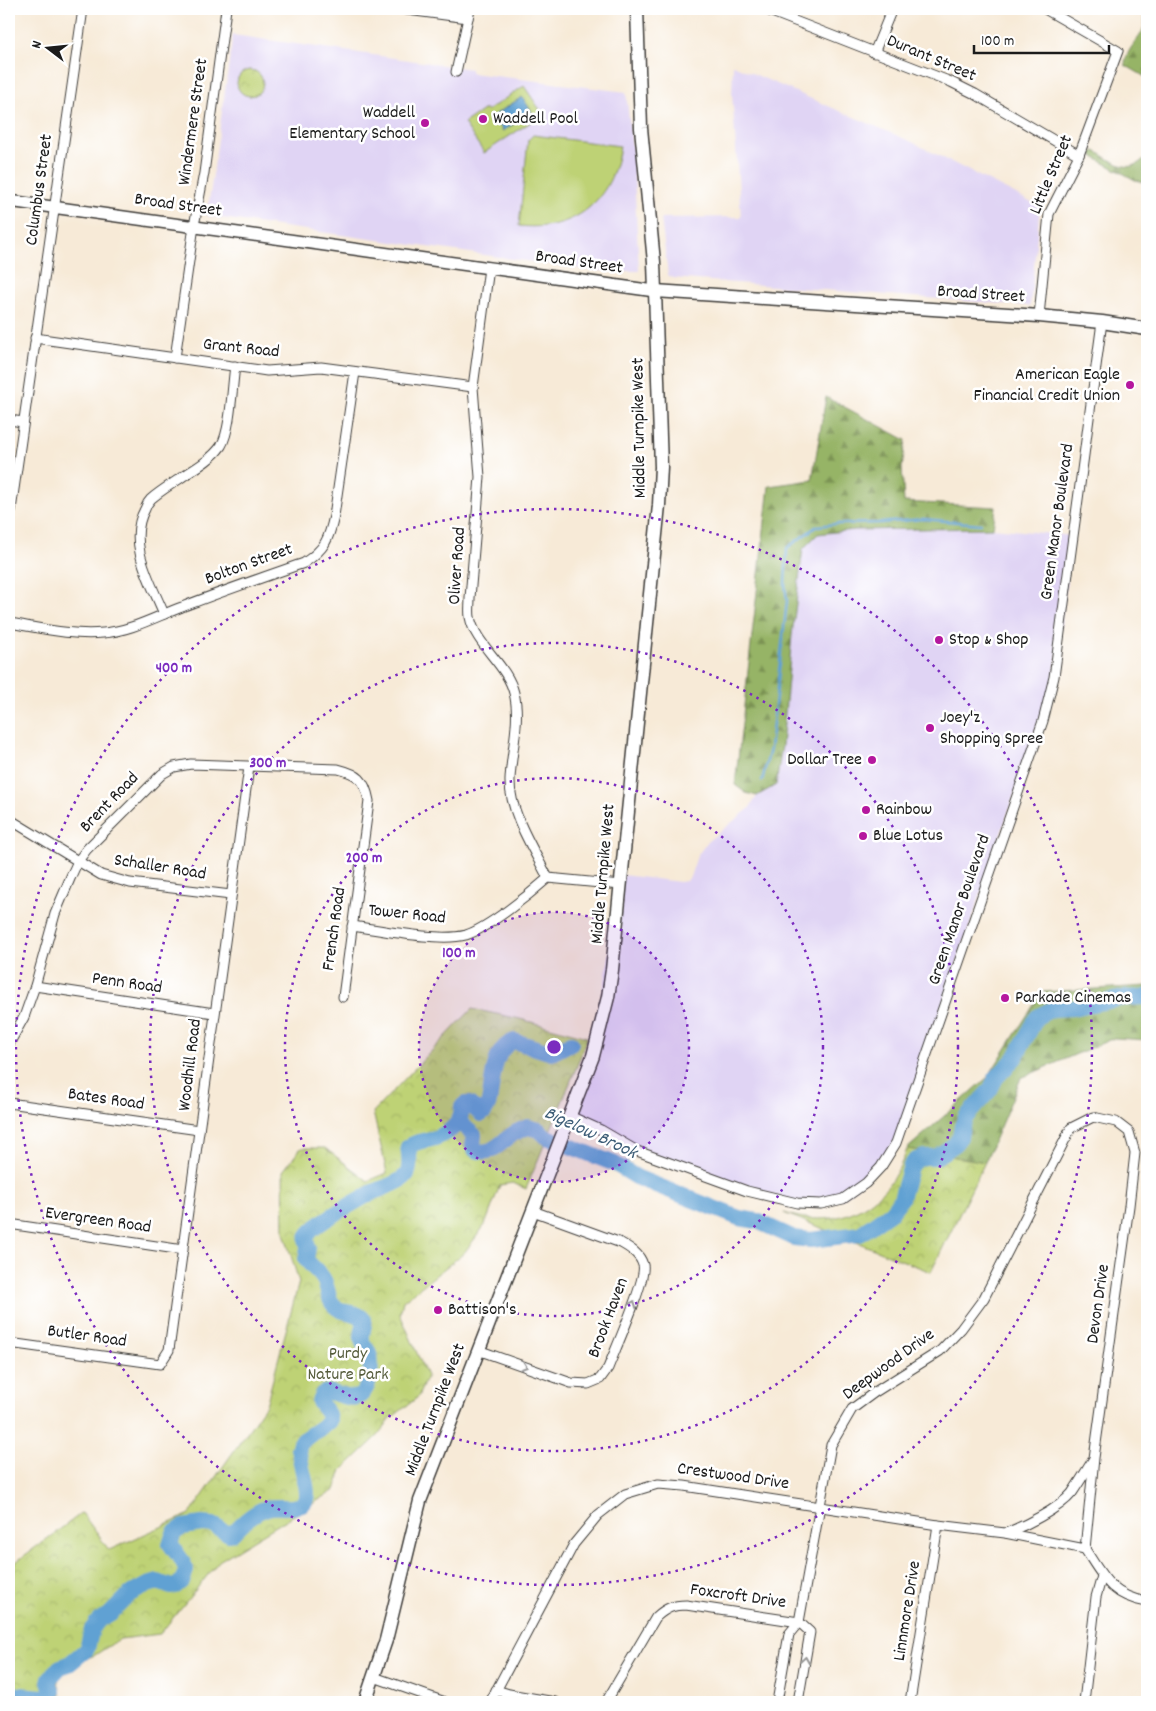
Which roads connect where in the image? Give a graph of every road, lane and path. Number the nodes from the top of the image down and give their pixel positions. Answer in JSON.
{"nodes":[{"id":1,"x":83,"y":9,"type":"edge"},
{"id":2,"x":226,"y":9,"type":"edge"},
{"id":3,"x":400,"y":9,"type":"edge"},
{"id":4,"x":470,"y":9,"type":"edge"},
{"id":5,"x":637,"y":9,"type":"edge"},
{"id":6,"x":764,"y":9,"type":"edge"},
{"id":7,"x":892,"y":9,"type":"edge"},
{"id":8,"x":1045,"y":9,"type":"edge"},
{"id":9,"x":468,"y":18,"type":"junction"},
{"id":10,"x":874,"y":53,"type":"junction"},
{"id":11,"x":456,"y":72,"type":"dead end"},
{"id":12,"x":1079,"y":155,"type":"junction"},
{"id":13,"x":9,"y":201,"type":"edge"},
{"id":14,"x":54,"y":207,"type":"junction"},
{"id":15,"x":194,"y":226,"type":"junction"},
{"id":16,"x":489,"y":268,"type":"junction"},
{"id":17,"x":654,"y":291,"type":"junction"},
{"id":18,"x":1039,"y":316,"type":"junction"},
{"id":19,"x":1102,"y":322,"type":"junction"},
{"id":20,"x":1147,"y":329,"type":"edge"},
{"id":21,"x":35,"y":338,"type":"junction"},
{"id":22,"x":175,"y":358,"type":"junction"},
{"id":23,"x":235,"y":366,"type":"junction"},
{"id":24,"x":355,"y":372,"type":"junction"},
{"id":25,"x":474,"y":387,"type":"junction"},
{"id":26,"x":9,"y":420,"type":"edge"},
{"id":27,"x":23,"y":422,"type":"junction"},
{"id":28,"x":9,"y":524,"type":"edge"},
{"id":29,"x":164,"y":614,"type":"junction"},
{"id":30,"x":9,"y":623,"type":"edge"},
{"id":31,"x":249,"y":767,"type":"junction"},
{"id":32,"x":360,"y":779,"type":"joint"},
{"id":33,"x":9,"y":819,"type":"edge"},
{"id":34,"x":78,"y":861,"type":"junction"},
{"id":35,"x":548,"y":878,"type":"junction"},
{"id":36,"x":621,"y":885,"type":"junction"},
{"id":37,"x":231,"y":895,"type":"junction"},
{"id":38,"x":352,"y":926,"type":"junction"},
{"id":39,"x":34,"y":986,"type":"junction"},
{"id":40,"x":343,"y":997,"type":"dead end"},
{"id":41,"x":214,"y":1013,"type":"junction"},
{"id":42,"x":10,"y":1038,"type":"edge"},
{"id":43,"x":9,"y":1103,"type":"edge"},
{"id":44,"x":570,"y":1116,"type":"junction"},
{"id":45,"x":200,"y":1130,"type":"junction"},
{"id":46,"x":1135,"y":1153,"type":"joint"},
{"id":47,"x":533,"y":1211,"type":"junction"},
{"id":48,"x":9,"y":1224,"type":"edge"},
{"id":49,"x":183,"y":1250,"type":"junction"},
{"id":50,"x":9,"y":1343,"type":"edge"},
{"id":51,"x":478,"y":1350,"type":"junction"},
{"id":52,"x":160,"y":1364,"type":"joint"},
{"id":53,"x":1094,"y":1458,"type":"junction"},
{"id":54,"x":820,"y":1506,"type":"junction"},
{"id":55,"x":938,"y":1525,"type":"junction"},
{"id":56,"x":1005,"y":1533,"type":"junction"},
{"id":57,"x":1085,"y":1549,"type":"junction"},
{"id":58,"x":1102,"y":1576,"type":"junction"},
{"id":59,"x":1147,"y":1602,"type":"edge"},
{"id":60,"x":799,"y":1622,"type":"junction"},
{"id":61,"x":374,"y":1677,"type":"junction"},
{"id":62,"x":496,"y":1690,"type":"junction"},
{"id":63,"x":1084,"y":1701,"type":"edge"},
{"id":64,"x":365,"y":1702,"type":"edge"},
{"id":65,"x":445,"y":1702,"type":"edge"},
{"id":66,"x":490,"y":1702,"type":"edge"},
{"id":67,"x":555,"y":1702,"type":"edge"},
{"id":68,"x":606,"y":1702,"type":"edge"},
{"id":69,"x":777,"y":1702,"type":"edge"},
{"id":70,"x":798,"y":1702,"type":"edge"},
{"id":71,"x":910,"y":1702,"type":"edge"},
{"id":72,"x":1095,"y":1702,"type":"edge"}],
"edges":[{"from":1,"to":14,"type":"street","name":"Columbus Street"},
{"from":2,"to":15,"type":"street","name":"Windermere Street"},
{"from":3,"to":9,"type":"street"},
{"from":4,"to":9,"type":"street"},
{"from":5,"to":17,"type":"main road","name":"Middle Turnpike West"},
{"from":6,"to":10,"type":"street","name":"Durant Street"},
{"from":7,"to":10,"type":"street"},
{"from":8,"to":12,"type":"street","name":"Little Street"},
{"from":9,"to":11,"type":"street"},
{"from":10,"to":12,"type":"street","name":"Durant Street"},
{"from":12,"to":18,"type":"street","name":"Little Street"},
{"from":13,"to":14,"type":"street","name":"Broad Street"},
{"from":14,"to":15,"type":"street","name":"Broad Street"},
{"from":14,"to":21,"type":"street","name":"Columbus Street"},
{"from":15,"to":16,"type":"street","name":"Broad Street"},
{"from":15,"to":22,"type":"street","name":"Windermere Street"},
{"from":16,"to":17,"type":"street","name":"Broad Street"},
{"from":16,"to":25,"type":"street","name":"Oliver Road"},
{"from":17,"to":18,"type":"main road","name":"Broad Street"},
{"from":17,"to":36,"type":"main road","name":"Middle Turnpike West"},
{"from":18,"to":19,"type":"main road","name":"Broad Street"},
{"from":19,"to":20,"type":"main road","name":"Broad Street"},
{"from":19,"to":44,"type":"street","name":"Green Manor Boulevard"},
{"from":21,"to":22,"type":"street","name":"Grant Road"},
{"from":21,"to":27,"type":"street","name":"Columbus Street"},
{"from":22,"to":23,"type":"street","name":"Grant Road"},
{"from":23,"to":24,"type":"street","name":"Grant Road"},
{"from":23,"to":29,"type":"street"},
{"from":24,"to":25,"type":"street","name":"Grant Road"},
{"from":24,"to":29,"type":"street","name":"Bolton Street"},
{"from":25,"to":35,"type":"street","name":"Oliver Road"},
{"from":26,"to":27,"type":"street"},
{"from":27,"to":28,"type":"street","name":"Columbus Street"},
{"from":29,"to":30,"type":"street","name":"Bolton Street"},
{"from":31,"to":32,"type":"street","name":"Brent Road"},
{"from":31,"to":34,"type":"street","name":"Brent Road"},
{"from":31,"to":37,"type":"street","name":"Woodhill Road"},
{"from":32,"to":38,"type":"street","name":"French Road"},
{"from":33,"to":34,"type":"street","name":"Schaller Road"},
{"from":34,"to":37,"type":"street","name":"Schaller Road"},
{"from":34,"to":39,"type":"street","name":"Brent Road"},
{"from":35,"to":36,"type":"street"},
{"from":35,"to":38,"type":"street","name":"Tower Road"},
{"from":36,"to":44,"type":"main road","name":"Middle Turnpike West"},
{"from":37,"to":41,"type":"street","name":"Woodhill Road"},
{"from":38,"to":40,"type":"street","name":"French Road"},
{"from":39,"to":41,"type":"street","name":"Penn Road"},
{"from":39,"to":42,"type":"street","name":"Brent Road"},
{"from":41,"to":45,"type":"street","name":"Woodhill Road"},
{"from":43,"to":45,"type":"street","name":"Bates Road"},
{"from":44,"to":47,"type":"main road","name":"Middle Turnpike West"},
{"from":45,"to":49,"type":"street","name":"Woodhill Road"},
{"from":46,"to":53,"type":"street","name":"Devon Drive"},
{"from":46,"to":54,"type":"street","name":"Deepwood Drive"},
{"from":47,"to":51,"type":"main road","name":"Middle Turnpike West"},
{"from":51,"to":47,"type":"street","name":"Brook Haven","one_way":true},
{"from":48,"to":49,"type":"street","name":"Evergreen Road"},
{"from":49,"to":52,"type":"street","name":"Woodhill Road"},
{"from":50,"to":52,"type":"street","name":"Butler Road"},
{"from":51,"to":61,"type":"main road","name":"Middle Turnpike West"},
{"from":53,"to":56,"type":"street","name":"Devon Drive"},
{"from":53,"to":57,"type":"street","name":"Devon Drive"},
{"from":54,"to":55,"type":"street","name":"Crestwood Drive"},
{"from":54,"to":60,"type":"street","name":"Deepwood Drive"},
{"from":54,"to":62,"type":"street","name":"Crestwood Drive"},
{"from":55,"to":56,"type":"street","name":"Crestwood Drive"},
{"from":55,"to":71,"type":"street","name":"Linnmore Drive"},
{"from":56,"to":57,"type":"street","name":"Crestwood Drive"},
{"from":57,"to":58,"type":"street"},
{"from":58,"to":59,"type":"street"},
{"from":58,"to":63,"type":"street"},
{"from":60,"to":68,"type":"street","name":"Foxcroft Drive"},
{"from":60,"to":69,"type":"street","name":"Deepwood Drive"},
{"from":70,"to":60,"type":"street","one_way":true},
{"from":61,"to":64,"type":"main road","name":"Middle Turnpike West"},
{"from":61,"to":65,"type":"street"},
{"from":62,"to":66,"type":"street","name":"Crestwood Drive"},
{"from":62,"to":67,"type":"street"},
{"from":63,"to":72,"type":"street"}]}
